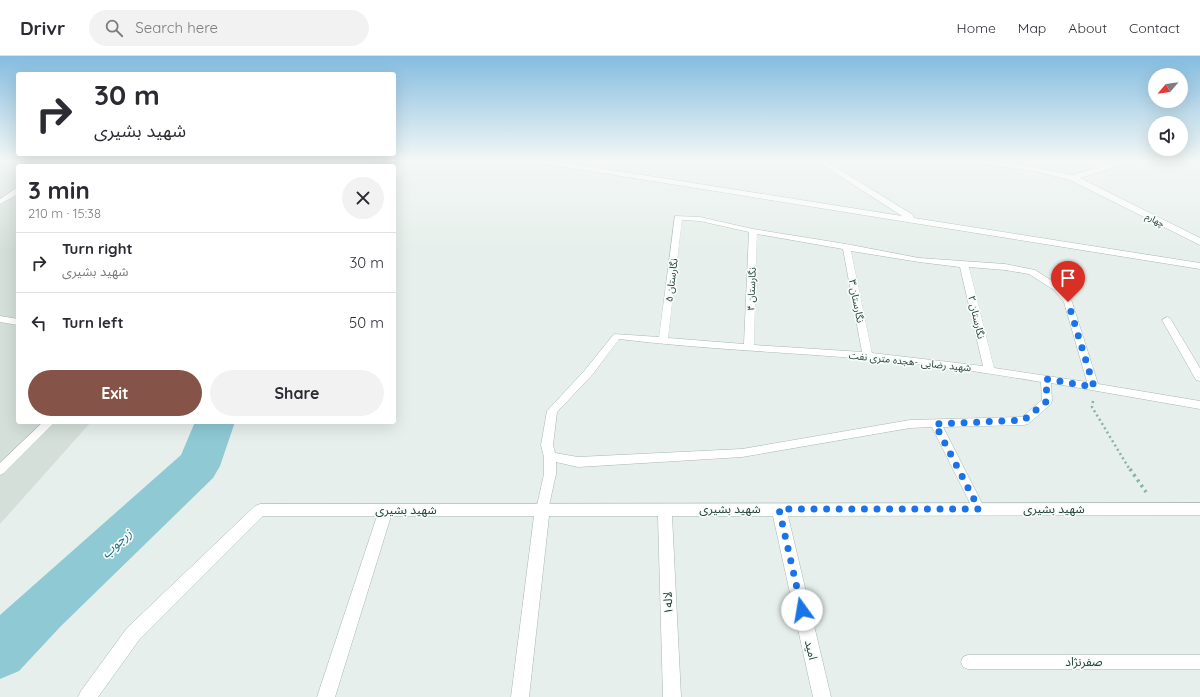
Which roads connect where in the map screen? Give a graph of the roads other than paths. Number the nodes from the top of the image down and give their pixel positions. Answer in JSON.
{"nodes":[{"id":1,"x":727,"y":190,"type":"edge"},
{"id":2,"x":867,"y":190,"type":"edge"},
{"id":3,"x":1097,"y":190,"type":"edge"},
{"id":4,"x":16,"y":192,"type":"edge"},
{"id":5,"x":0,"y":202,"type":"edge"},
{"id":6,"x":914,"y":219,"type":"junction"},
{"id":7,"x":753,"y":231,"type":"junction"},
{"id":8,"x":1200,"y":242,"type":"edge"},
{"id":9,"x":846,"y":246,"type":"junction"},
{"id":10,"x":964,"y":265,"type":"junction"},
{"id":11,"x":1200,"y":266,"type":"edge"},
{"id":12,"x":0,"y":320,"type":"edge"},
{"id":13,"x":1167,"y":320,"type":"dead end"},
{"id":14,"x":16,"y":322,"type":"edge"},
{"id":15,"x":663,"y":342,"type":"junction"},
{"id":16,"x":749,"y":348,"type":"junction"},
{"id":17,"x":868,"y":356,"type":"junction"},
{"id":18,"x":989,"y":369,"type":"junction"},
{"id":19,"x":1200,"y":376,"type":"edge"},
{"id":20,"x":1046,"y":379,"type":"junction"},
{"id":21,"x":1094,"y":387,"type":"junction"},
{"id":22,"x":1200,"y":405,"type":"edge"},
{"id":23,"x":48,"y":424,"type":"edge"},
{"id":24,"x":935,"y":424,"type":"junction"},
{"id":25,"x":550,"y":457,"type":"junction"},
{"id":26,"x":0,"y":470,"type":"edge"},
{"id":27,"x":779,"y":509,"type":"junction"},
{"id":28,"x":979,"y":509,"type":"junction"},
{"id":29,"x":1200,"y":509,"type":"edge"},
{"id":30,"x":386,"y":510,"type":"junction"},
{"id":31,"x":542,"y":510,"type":"junction"},
{"id":32,"x":665,"y":510,"type":"junction"},
{"id":33,"x":968,"y":662,"type":"dead end"},
{"id":34,"x":1200,"y":662,"type":"edge"},
{"id":35,"x":87,"y":697,"type":"edge"},
{"id":36,"x":326,"y":697,"type":"edge"},
{"id":37,"x":520,"y":697,"type":"edge"},
{"id":38,"x":672,"y":697,"type":"edge"},
{"id":39,"x":822,"y":697,"type":"edge"}],
"edges":[{"from":1,"to":6,"type":"street"},
{"from":2,"to":6,"type":"street"},
{"from":3,"to":8,"type":"street","name":"چهارم"},
{"from":4,"to":5,"type":"lane"},
{"from":6,"to":11,"type":"street"},
{"from":7,"to":9,"type":"lane"},
{"from":7,"to":15,"type":"lane","name":"نگارستان ۵"},
{"from":7,"to":16,"type":"lane","name":"نگارستان ۴"},
{"from":9,"to":10,"type":"lane"},
{"from":9,"to":17,"type":"lane","name":"نگارستان ۳"},
{"from":10,"to":18,"type":"lane","name":"نگارستان ۲"},
{"from":10,"to":21,"type":"lane"},
{"from":12,"to":14,"type":"lane"},
{"from":13,"to":19,"type":"lane"},
{"from":15,"to":16,"type":"lane","name":"شهید رضایی -هجده متری نفت"},
{"from":15,"to":25,"type":"lane","name":"شهید رضایی -هجده متری نفت"},
{"from":16,"to":17,"type":"lane","name":"شهید رضایی -هجده متری نفت"},
{"from":17,"to":18,"type":"lane","name":"شهید رضایی -هجده متری نفت"},
{"from":18,"to":20,"type":"lane","name":"شهید رضایی -هجده متری نفت"},
{"from":20,"to":21,"type":"lane","name":"شهید رضایی -هجده متری نفت"},
{"from":20,"to":24,"type":"lane"},
{"from":21,"to":22,"type":"lane","name":"شهید رضایی -هجده متری نفت"},
{"from":23,"to":26,"type":"lane"},
{"from":24,"to":25,"type":"lane"},
{"from":24,"to":28,"type":"lane"},
{"from":25,"to":31,"type":"lane"},
{"from":27,"to":28,"type":"street","name":"شهید بشیری"},
{"from":27,"to":32,"type":"street","name":"شهید بشیری"},
{"from":27,"to":39,"type":"street","name":"امید"},
{"from":28,"to":29,"type":"street","name":"شهید بشیری"},
{"from":30,"to":31,"type":"street","name":"شهید بشیری"},
{"from":30,"to":35,"type":"street","name":"شهید بشیری"},
{"from":30,"to":36,"type":"street"},
{"from":31,"to":32,"type":"street","name":"شهید بشیری"},
{"from":31,"to":37,"type":"street"},
{"from":32,"to":38,"type":"street","name":"لاله۱"},
{"from":33,"to":34,"type":"lane","name":"صفرنژاد"}]}
